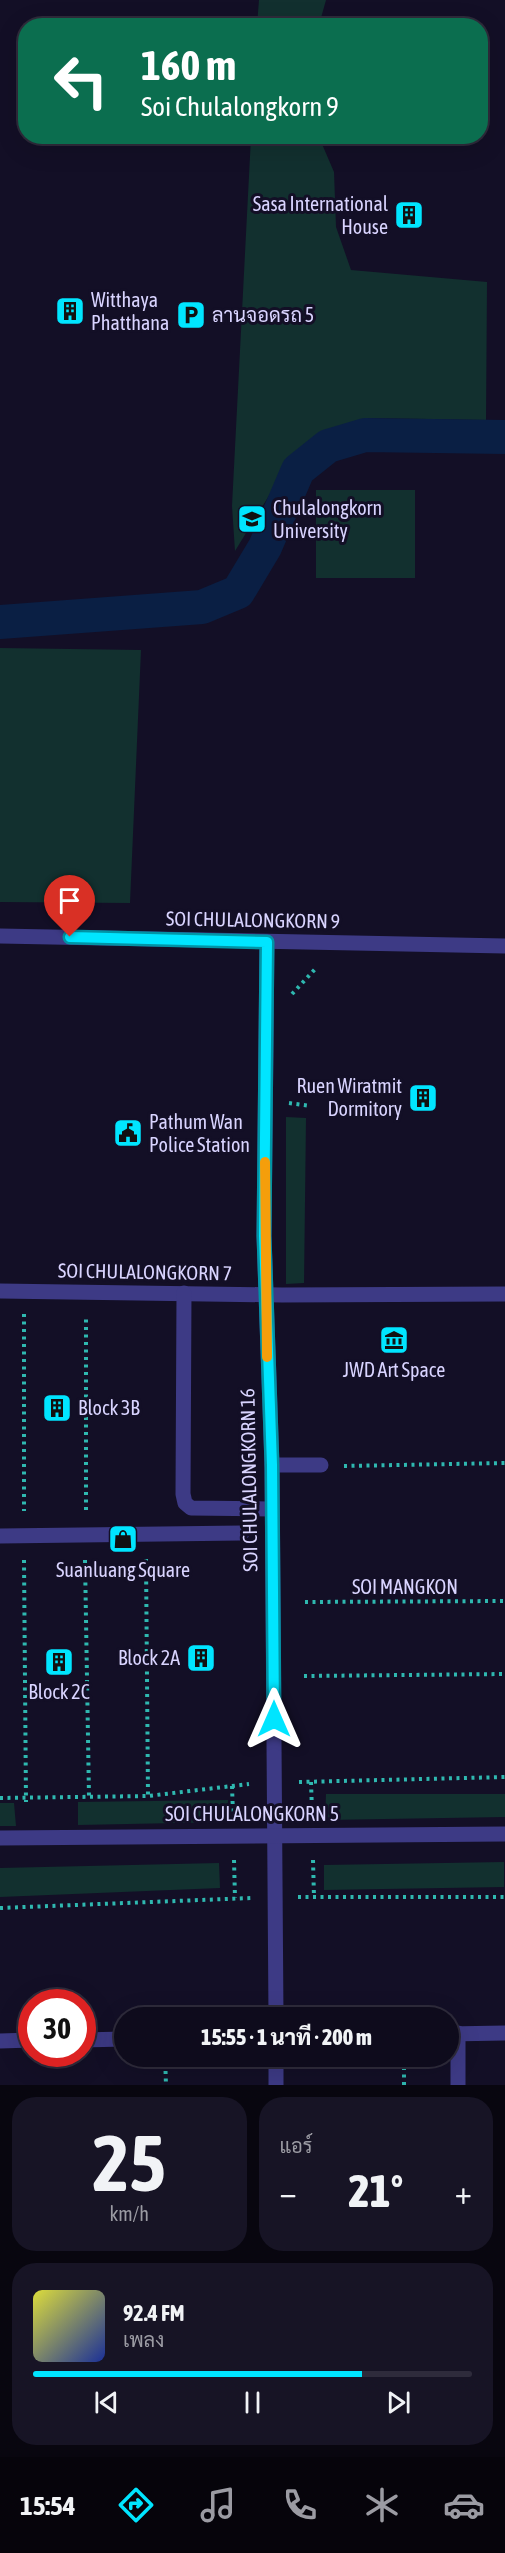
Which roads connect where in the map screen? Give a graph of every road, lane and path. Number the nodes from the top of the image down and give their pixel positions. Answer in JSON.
{"nodes":[{"id":1,"x":0,"y":936,"type":"edge"},
{"id":2,"x":267,"y":942,"type":"junction"},
{"id":3,"x":505,"y":946,"type":"edge"},
{"id":4,"x":319,"y":965,"type":"dead end"},
{"id":5,"x":291,"y":1005,"type":"dead end"},
{"id":6,"x":288,"y":1095,"type":"dead end"},
{"id":7,"x":311,"y":1106,"type":"dead end"},
{"id":8,"x":0,"y":1291,"type":"edge"},
{"id":9,"x":24,"y":1291,"type":"junction"},
{"id":10,"x":184,"y":1293,"type":"junction"},
{"id":11,"x":265,"y":1294,"type":"junction"},
{"id":12,"x":505,"y":1294,"type":"edge"},
{"id":13,"x":505,"y":1462,"type":"edge"},
{"id":14,"x":272,"y":1465,"type":"junction"},
{"id":15,"x":327,"y":1465,"type":"joint"},
{"id":16,"x":271,"y":1509,"type":"junction"},
{"id":17,"x":242,"y":1533,"type":"dead end"},
{"id":18,"x":146,"y":1534,"type":"junction"},
{"id":19,"x":0,"y":1536,"type":"edge"},
{"id":20,"x":24,"y":1536,"type":"junction"},
{"id":21,"x":505,"y":1601,"type":"edge"},
{"id":22,"x":305,"y":1602,"type":"dead end"},
{"id":23,"x":329,"y":1602,"type":"junction"},
{"id":24,"x":329,"y":1609,"type":"dead end"},
{"id":25,"x":505,"y":1674,"type":"edge"},
{"id":26,"x":304,"y":1676,"type":"dead end"},
{"id":27,"x":505,"y":1777,"type":"edge"},
{"id":28,"x":311,"y":1782,"type":"dead end"},
{"id":29,"x":232,"y":1786,"type":"dead end"},
{"id":30,"x":148,"y":1796,"type":"junction"},
{"id":31,"x":0,"y":1798,"type":"edge"},
{"id":32,"x":26,"y":1800,"type":"junction"},
{"id":33,"x":275,"y":1834,"type":"junction"},
{"id":34,"x":505,"y":1834,"type":"edge"},
{"id":35,"x":0,"y":1838,"type":"edge"},
{"id":36,"x":314,"y":1897,"type":"dead end"},
{"id":37,"x":505,"y":1897,"type":"edge"},
{"id":38,"x":235,"y":1898,"type":"dead end"},
{"id":39,"x":0,"y":1908,"type":"edge"},
{"id":40,"x":276,"y":2007,"type":"edge"},
{"id":41,"x":505,"y":2033,"type":"edge"},
{"id":42,"x":459,"y":2034,"type":"edge"},
{"id":43,"x":114,"y":2039,"type":"edge"},
{"id":44,"x":18,"y":2040,"type":"edge"},
{"id":45,"x":96,"y":2040,"type":"edge"},
{"id":46,"x":0,"y":2041,"type":"edge"},
{"id":47,"x":165,"y":2067,"type":"edge"},
{"id":48,"x":276,"y":2067,"type":"edge"},
{"id":49,"x":404,"y":2067,"type":"edge"},
{"id":50,"x":456,"y":2067,"type":"edge"},
{"id":51,"x":166,"y":2085,"type":"edge"},
{"id":52,"x":276,"y":2085,"type":"edge"},
{"id":53,"x":404,"y":2085,"type":"edge"},
{"id":54,"x":458,"y":2085,"type":"edge"}],
"edges":[{"from":1,"to":2,"type":"street","name":"SOI CHULALONGKORN 9"},
{"from":2,"to":3,"type":"street","name":"SOI CHULALONGKORN 9"},
{"from":2,"to":11,"type":"street","name":"SOI CHULALONGKORN 16"},
{"from":4,"to":5,"type":"path"},
{"from":6,"to":7,"type":"path"},
{"from":8,"to":9,"type":"street","name":"SOI CHULALONGKORN 7"},
{"from":9,"to":10,"type":"street","name":"SOI CHULALONGKORN 7"},
{"from":9,"to":20,"type":"path"},
{"from":10,"to":11,"type":"street","name":"SOI CHULALONGKORN 7"},
{"from":10,"to":16,"type":"street"},
{"from":11,"to":12,"type":"street","name":"SOI CHULALONGKORN 7"},
{"from":11,"to":14,"type":"street","name":"SOI CHULALONGKORN 16"},
{"from":13,"to":15,"type":"path"},
{"from":14,"to":15,"type":"street"},
{"from":14,"to":16,"type":"street","name":"SOI CHULALONGKORN 16"},
{"from":16,"to":33,"type":"street","name":"SOI CHULALONGKORN 16"},
{"from":17,"to":18,"type":"street"},
{"from":18,"to":20,"type":"street"},
{"from":18,"to":30,"type":"path"},
{"from":19,"to":20,"type":"street"},
{"from":20,"to":32,"type":"path"},
{"from":21,"to":23,"type":"path","name":"SOI MANGKON"},
{"from":22,"to":23,"type":"path","name":"SOI MANGKON"},
{"from":23,"to":24,"type":"path"},
{"from":25,"to":26,"type":"path"},
{"from":27,"to":28,"type":"path","name":"SOI CHULALONGKORN 5"},
{"from":29,"to":30,"type":"path","name":"SOI CHULALONGKORN 5"},
{"from":30,"to":32,"type":"path","name":"SOI CHULALONGKORN 5"},
{"from":31,"to":32,"type":"path","name":"SOI CHULALONGKORN 5"},
{"from":33,"to":34,"type":"street","name":"SOI CHULALONGKORN 5"},
{"from":33,"to":35,"type":"street","name":"SOI CHULALONGKORN 5"},
{"from":33,"to":40,"type":"street","name":"SOI CHULALONGKORN 16"},
{"from":36,"to":37,"type":"path"},
{"from":38,"to":39,"type":"path"},
{"from":41,"to":42,"type":"street"},
{"from":43,"to":45,"type":"street"},
{"from":44,"to":46,"type":"street"},
{"from":47,"to":51,"type":"path"},
{"from":48,"to":52,"type":"street"},
{"from":49,"to":53,"type":"path"},
{"from":50,"to":54,"type":"street"}]}
